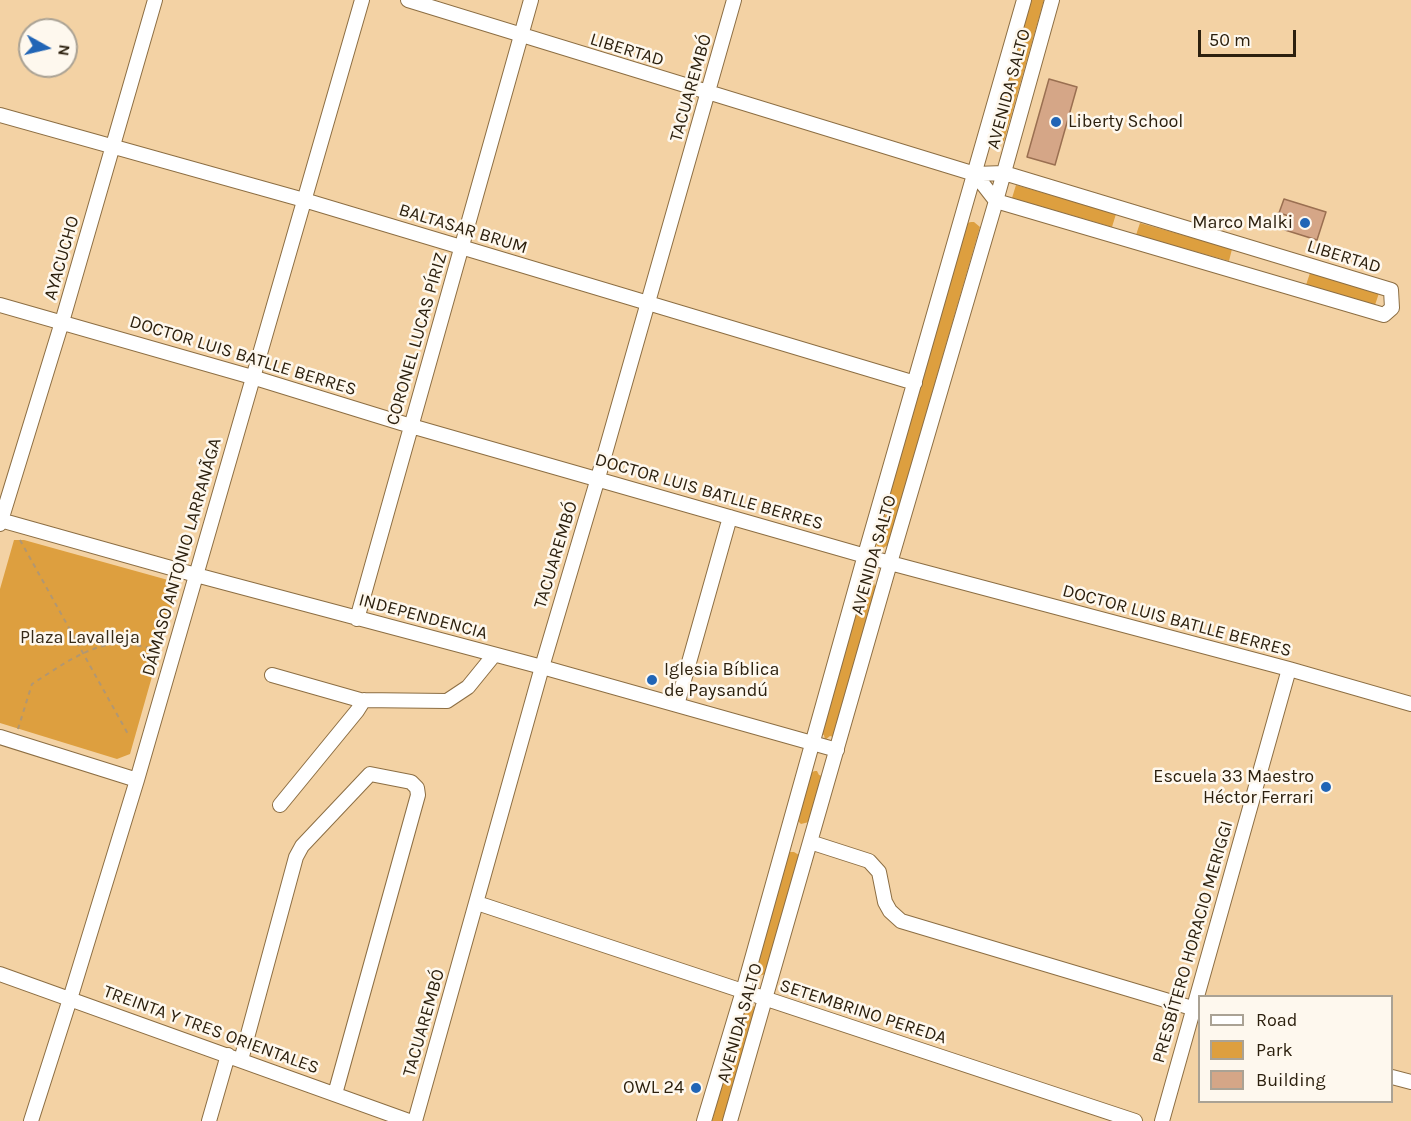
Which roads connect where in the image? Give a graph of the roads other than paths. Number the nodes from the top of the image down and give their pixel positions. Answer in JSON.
{"nodes":[{"id":1,"x":155,"y":0,"type":"edge"},
{"id":2,"x":362,"y":0,"type":"edge"},
{"id":3,"x":408,"y":0,"type":"edge"},
{"id":4,"x":531,"y":0,"type":"edge"},
{"id":5,"x":734,"y":0,"type":"edge"},
{"id":6,"x":1024,"y":0,"type":"edge"},
{"id":7,"x":1052,"y":0,"type":"edge"},
{"id":8,"x":521,"y":36,"type":"junction"},
{"id":9,"x":708,"y":93,"type":"junction"},
{"id":10,"x":0,"y":116,"type":"edge"},
{"id":11,"x":112,"y":146,"type":"junction"},
{"id":12,"x":1004,"y":173,"type":"junction"},
{"id":13,"x":975,"y":174,"type":"junction"},
{"id":14,"x":304,"y":200,"type":"junction"},
{"id":15,"x":996,"y":201,"type":"junction"},
{"id":16,"x":461,"y":248,"type":"junction"},
{"id":17,"x":648,"y":303,"type":"junction"},
{"id":18,"x":0,"y":305,"type":"edge"},
{"id":19,"x":62,"y":322,"type":"junction"},
{"id":20,"x":252,"y":377,"type":"junction"},
{"id":21,"x":915,"y":383,"type":"junction"},
{"id":22,"x":411,"y":426,"type":"junction"},
{"id":23,"x":598,"y":478,"type":"junction"},
{"id":24,"x":730,"y":517,"type":"junction"},
{"id":25,"x":3,"y":522,"type":"edge"},
{"id":26,"x":865,"y":555,"type":"junction"},
{"id":27,"x":890,"y":563,"type":"junction"},
{"id":28,"x":196,"y":575,"type":"junction"},
{"id":29,"x":357,"y":619,"type":"junction"},
{"id":30,"x":494,"y":655,"type":"junction"},
{"id":31,"x":542,"y":667,"type":"junction"},
{"id":32,"x":1289,"y":669,"type":"junction"},
{"id":33,"x":272,"y":675,"type":"dead end"},
{"id":34,"x":364,"y":700,"type":"junction"},
{"id":35,"x":1411,"y":704,"type":"edge"},
{"id":36,"x":677,"y":705,"type":"junction"},
{"id":37,"x":0,"y":737,"type":"edge"},
{"id":38,"x":812,"y":744,"type":"junction"},
{"id":39,"x":837,"y":750,"type":"junction"},
{"id":40,"x":137,"y":780,"type":"junction"},
{"id":41,"x":280,"y":806,"type":"dead end"},
{"id":42,"x":788,"y":829,"type":"junction"},
{"id":43,"x":811,"y":839,"type":"junction"},
{"id":44,"x":477,"y":903,"type":"junction"},
{"id":45,"x":0,"y":974,"type":"edge"},
{"id":46,"x":743,"y":991,"type":"junction"},
{"id":47,"x":1199,"y":995,"type":"edge"},
{"id":48,"x":70,"y":999,"type":"junction"},
{"id":49,"x":766,"y":999,"type":"junction"},
{"id":50,"x":1198,"y":1000,"type":"edge"},
{"id":51,"x":1194,"y":1015,"type":"edge"},
{"id":52,"x":235,"y":1057,"type":"junction"},
{"id":53,"x":1393,"y":1077,"type":"edge"},
{"id":54,"x":1411,"y":1082,"type":"edge"},
{"id":55,"x":335,"y":1094,"type":"junction"},
{"id":56,"x":31,"y":1121,"type":"edge"},
{"id":57,"x":209,"y":1121,"type":"edge"},
{"id":58,"x":409,"y":1121,"type":"edge"},
{"id":59,"x":415,"y":1121,"type":"edge"},
{"id":60,"x":704,"y":1121,"type":"edge"},
{"id":61,"x":730,"y":1121,"type":"edge"},
{"id":62,"x":1136,"y":1121,"type":"edge"},
{"id":63,"x":1162,"y":1121,"type":"edge"}],
"edges":[{"from":1,"to":11,"type":"street","name":"AYACUCHO"},
{"from":2,"to":14,"type":"street","name":"DÁMASO ANTONIO LARRANÃGA"},
{"from":3,"to":8,"type":"street","name":"LIBERTAD"},
{"from":4,"to":8,"type":"street","name":"CORONEL LUCAS PÍRIZ"},
{"from":5,"to":9,"type":"street","name":"TACUAREMBÓ"},
{"from":6,"to":13,"type":"street","name":"AVENIDA SALTO"},
{"from":7,"to":12,"type":"street","name":"AVENIDA SALTO"},
{"from":8,"to":9,"type":"street","name":"LIBERTAD"},
{"from":8,"to":16,"type":"street","name":"CORONEL LUCAS PÍRIZ"},
{"from":9,"to":13,"type":"street","name":"LIBERTAD"},
{"from":9,"to":17,"type":"street","name":"TACUAREMBÓ"},
{"from":10,"to":11,"type":"street","name":"BALTASAR BRUM"},
{"from":11,"to":14,"type":"street","name":"BALTASAR BRUM"},
{"from":11,"to":19,"type":"street","name":"AYACUCHO"},
{"from":12,"to":13,"type":"street","name":"LIBERTAD"},
{"from":12,"to":15,"type":"street","name":"AVENIDA SALTO"},
{"from":12,"to":15,"type":"street","name":"LIBERTAD"},
{"from":13,"to":15,"type":"street"},
{"from":13,"to":21,"type":"street","name":"AVENIDA SALTO"},
{"from":14,"to":16,"type":"street","name":"BALTASAR BRUM"},
{"from":14,"to":20,"type":"street","name":"DÁMASO ANTONIO LARRANÃGA"},
{"from":15,"to":27,"type":"street","name":"AVENIDA SALTO"},
{"from":16,"to":17,"type":"street","name":"BALTASAR BRUM"},
{"from":16,"to":22,"type":"street","name":"CORONEL LUCAS PÍRIZ"},
{"from":17,"to":21,"type":"street","name":"BALTASAR BRUM"},
{"from":17,"to":23,"type":"street","name":"TACUAREMBÓ"},
{"from":18,"to":19,"type":"street","name":"DOCTOR LUIS BATLLE BERRES"},
{"from":19,"to":20,"type":"street","name":"DOCTOR LUIS BATLLE BERRES"},
{"from":19,"to":25,"type":"street","name":"AYACUCHO"},
{"from":20,"to":22,"type":"street","name":"DOCTOR LUIS BATLLE BERRES"},
{"from":20,"to":28,"type":"street","name":"DÁMASO ANTONIO LARRANÃGA"},
{"from":21,"to":26,"type":"street","name":"AVENIDA SALTO"},
{"from":22,"to":23,"type":"street","name":"DOCTOR LUIS BATLLE BERRES"},
{"from":22,"to":29,"type":"street","name":"CORONEL LUCAS PÍRIZ"},
{"from":23,"to":24,"type":"street","name":"DOCTOR LUIS BATLLE BERRES"},
{"from":23,"to":31,"type":"street","name":"TACUAREMBÓ"},
{"from":24,"to":26,"type":"street","name":"DOCTOR LUIS BATLLE BERRES"},
{"from":24,"to":36,"type":"street"},
{"from":25,"to":28,"type":"street","name":"INDEPENDENCIA"},
{"from":26,"to":27,"type":"street","name":"DOCTOR LUIS BATLLE BERRES"},
{"from":26,"to":38,"type":"street","name":"AVENIDA SALTO"},
{"from":27,"to":32,"type":"street","name":"DOCTOR LUIS BATLLE BERRES"},
{"from":27,"to":39,"type":"street","name":"AVENIDA SALTO"},
{"from":28,"to":29,"type":"street","name":"INDEPENDENCIA"},
{"from":28,"to":40,"type":"street","name":"DÁMASO ANTONIO LARRANÃGA"},
{"from":29,"to":30,"type":"street","name":"INDEPENDENCIA"},
{"from":30,"to":31,"type":"street","name":"INDEPENDENCIA"},
{"from":30,"to":34,"type":"street"},
{"from":31,"to":36,"type":"street","name":"INDEPENDENCIA"},
{"from":31,"to":44,"type":"street","name":"TACUAREMBÓ"},
{"from":32,"to":35,"type":"street","name":"DOCTOR LUIS BATLLE BERRES"},
{"from":32,"to":47,"type":"street","name":"PRESBÍTERO HORACIO MERIGGI"},
{"from":33,"to":34,"type":"street"},
{"from":34,"to":41,"type":"street"},
{"from":36,"to":38,"type":"street","name":"INDEPENDENCIA"},
{"from":37,"to":40,"type":"street"},
{"from":38,"to":39,"type":"street","name":"INDEPENDENCIA"},
{"from":38,"to":42,"type":"street","name":"AVENIDA SALTO"},
{"from":39,"to":43,"type":"street","name":"AVENIDA SALTO"},
{"from":40,"to":48,"type":"street","name":"DÁMASO ANTONIO LARRANÃGA"},
{"from":42,"to":43,"type":"street"},
{"from":42,"to":46,"type":"street","name":"AVENIDA SALTO"},
{"from":43,"to":49,"type":"street","name":"AVENIDA SALTO"},
{"from":43,"to":51,"type":"street"},
{"from":44,"to":46,"type":"street","name":"SETEMBRINO PEREDA"},
{"from":44,"to":59,"type":"street","name":"TACUAREMBÓ"},
{"from":45,"to":48,"type":"street","name":"TREINTA Y TRES ORIENTALES"},
{"from":46,"to":49,"type":"street","name":"SETEMBRINO PEREDA"},
{"from":46,"to":60,"type":"street","name":"AVENIDA SALTO"},
{"from":48,"to":52,"type":"street","name":"TREINTA Y TRES ORIENTALES"},
{"from":48,"to":56,"type":"street","name":"DÁMASO ANTONIO LARRANÃGA"},
{"from":49,"to":61,"type":"street","name":"AVENIDA SALTO"},
{"from":49,"to":62,"type":"street","name":"SETEMBRINO PEREDA"},
{"from":50,"to":51,"type":"street","name":"PRESBÍTERO HORACIO MERIGGI"},
{"from":51,"to":63,"type":"street","name":"PRESBÍTERO HORACIO MERIGGI"},
{"from":52,"to":55,"type":"street","name":"TREINTA Y TRES ORIENTALES"},
{"from":52,"to":55,"type":"street"},
{"from":52,"to":57,"type":"street"},
{"from":53,"to":54,"type":"street"},
{"from":55,"to":58,"type":"street","name":"TREINTA Y TRES ORIENTALES"}]}
